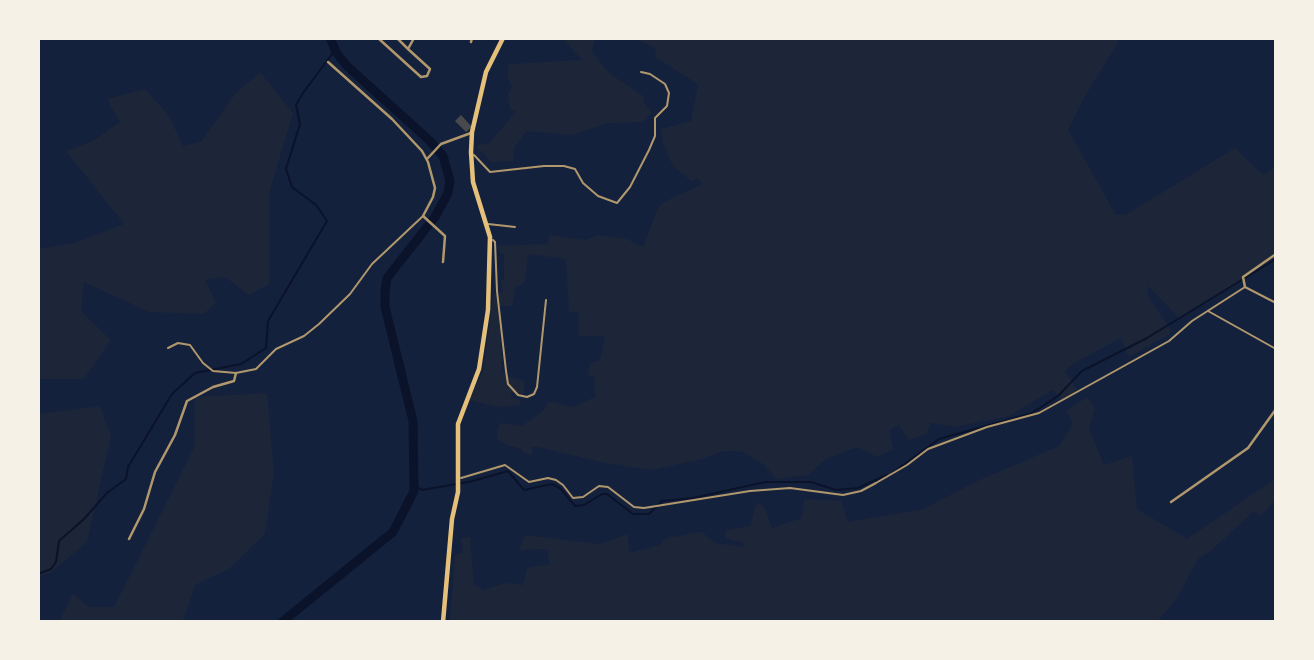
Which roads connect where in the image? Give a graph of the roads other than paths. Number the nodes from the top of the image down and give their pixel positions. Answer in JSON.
{"nodes":[{"id":1,"x":378,"y":38,"type":"edge"},
{"id":2,"x":397,"y":38,"type":"edge"},
{"id":3,"x":414,"y":38,"type":"edge"},
{"id":4,"x":503,"y":38,"type":"edge"},
{"id":5,"x":408,"y":48,"type":"junction"},
{"id":6,"x":328,"y":62,"type":"dead end"},
{"id":7,"x":641,"y":72,"type":"dead end"},
{"id":8,"x":472,"y":132,"type":"junction"},
{"id":9,"x":471,"y":152,"type":"junction"},
{"id":10,"x":428,"y":158,"type":"junction"},
{"id":11,"x":423,"y":216,"type":"junction"},
{"id":12,"x":485,"y":224,"type":"junction"},
{"id":13,"x":515,"y":227,"type":"dead end"},
{"id":14,"x":490,"y":237,"type":"junction"},
{"id":15,"x":1276,"y":254,"type":"edge"},
{"id":16,"x":443,"y":262,"type":"dead end"},
{"id":17,"x":1245,"y":287,"type":"junction"},
{"id":18,"x":546,"y":300,"type":"dead end"},
{"id":19,"x":1276,"y":303,"type":"edge"},
{"id":20,"x":1207,"y":310,"type":"junction"},
{"id":21,"x":168,"y":348,"type":"dead end"},
{"id":22,"x":1276,"y":349,"type":"edge"},
{"id":23,"x":236,"y":373,"type":"junction"},
{"id":24,"x":1276,"y":409,"type":"edge"},
{"id":25,"x":458,"y":482,"type":"junction"},
{"id":26,"x":1171,"y":502,"type":"dead end"},
{"id":27,"x":129,"y":539,"type":"dead end"},
{"id":28,"x":443,"y":621,"type":"edge"}],
"edges":[{"from":1,"to":5,"type":"street"},
{"from":2,"to":5,"type":"street"},
{"from":3,"to":5,"type":"street"},
{"from":4,"to":8,"type":"main road"},
{"from":6,"to":10,"type":"street"},
{"from":7,"to":9,"type":"lane"},
{"from":8,"to":9,"type":"main road"},
{"from":8,"to":10,"type":"street"},
{"from":9,"to":12,"type":"main road"},
{"from":10,"to":11,"type":"street"},
{"from":11,"to":16,"type":"street"},
{"from":11,"to":23,"type":"lane"},
{"from":12,"to":13,"type":"lane"},
{"from":12,"to":14,"type":"main road"},
{"from":14,"to":18,"type":"lane"},
{"from":14,"to":25,"type":"main road"},
{"from":15,"to":17,"type":"street"},
{"from":17,"to":19,"type":"lane"},
{"from":17,"to":20,"type":"lane"},
{"from":20,"to":22,"type":"lane"},
{"from":20,"to":25,"type":"lane"},
{"from":21,"to":23,"type":"lane"},
{"from":23,"to":27,"type":"street"},
{"from":24,"to":26,"type":"street"},
{"from":25,"to":28,"type":"main road"}]}
